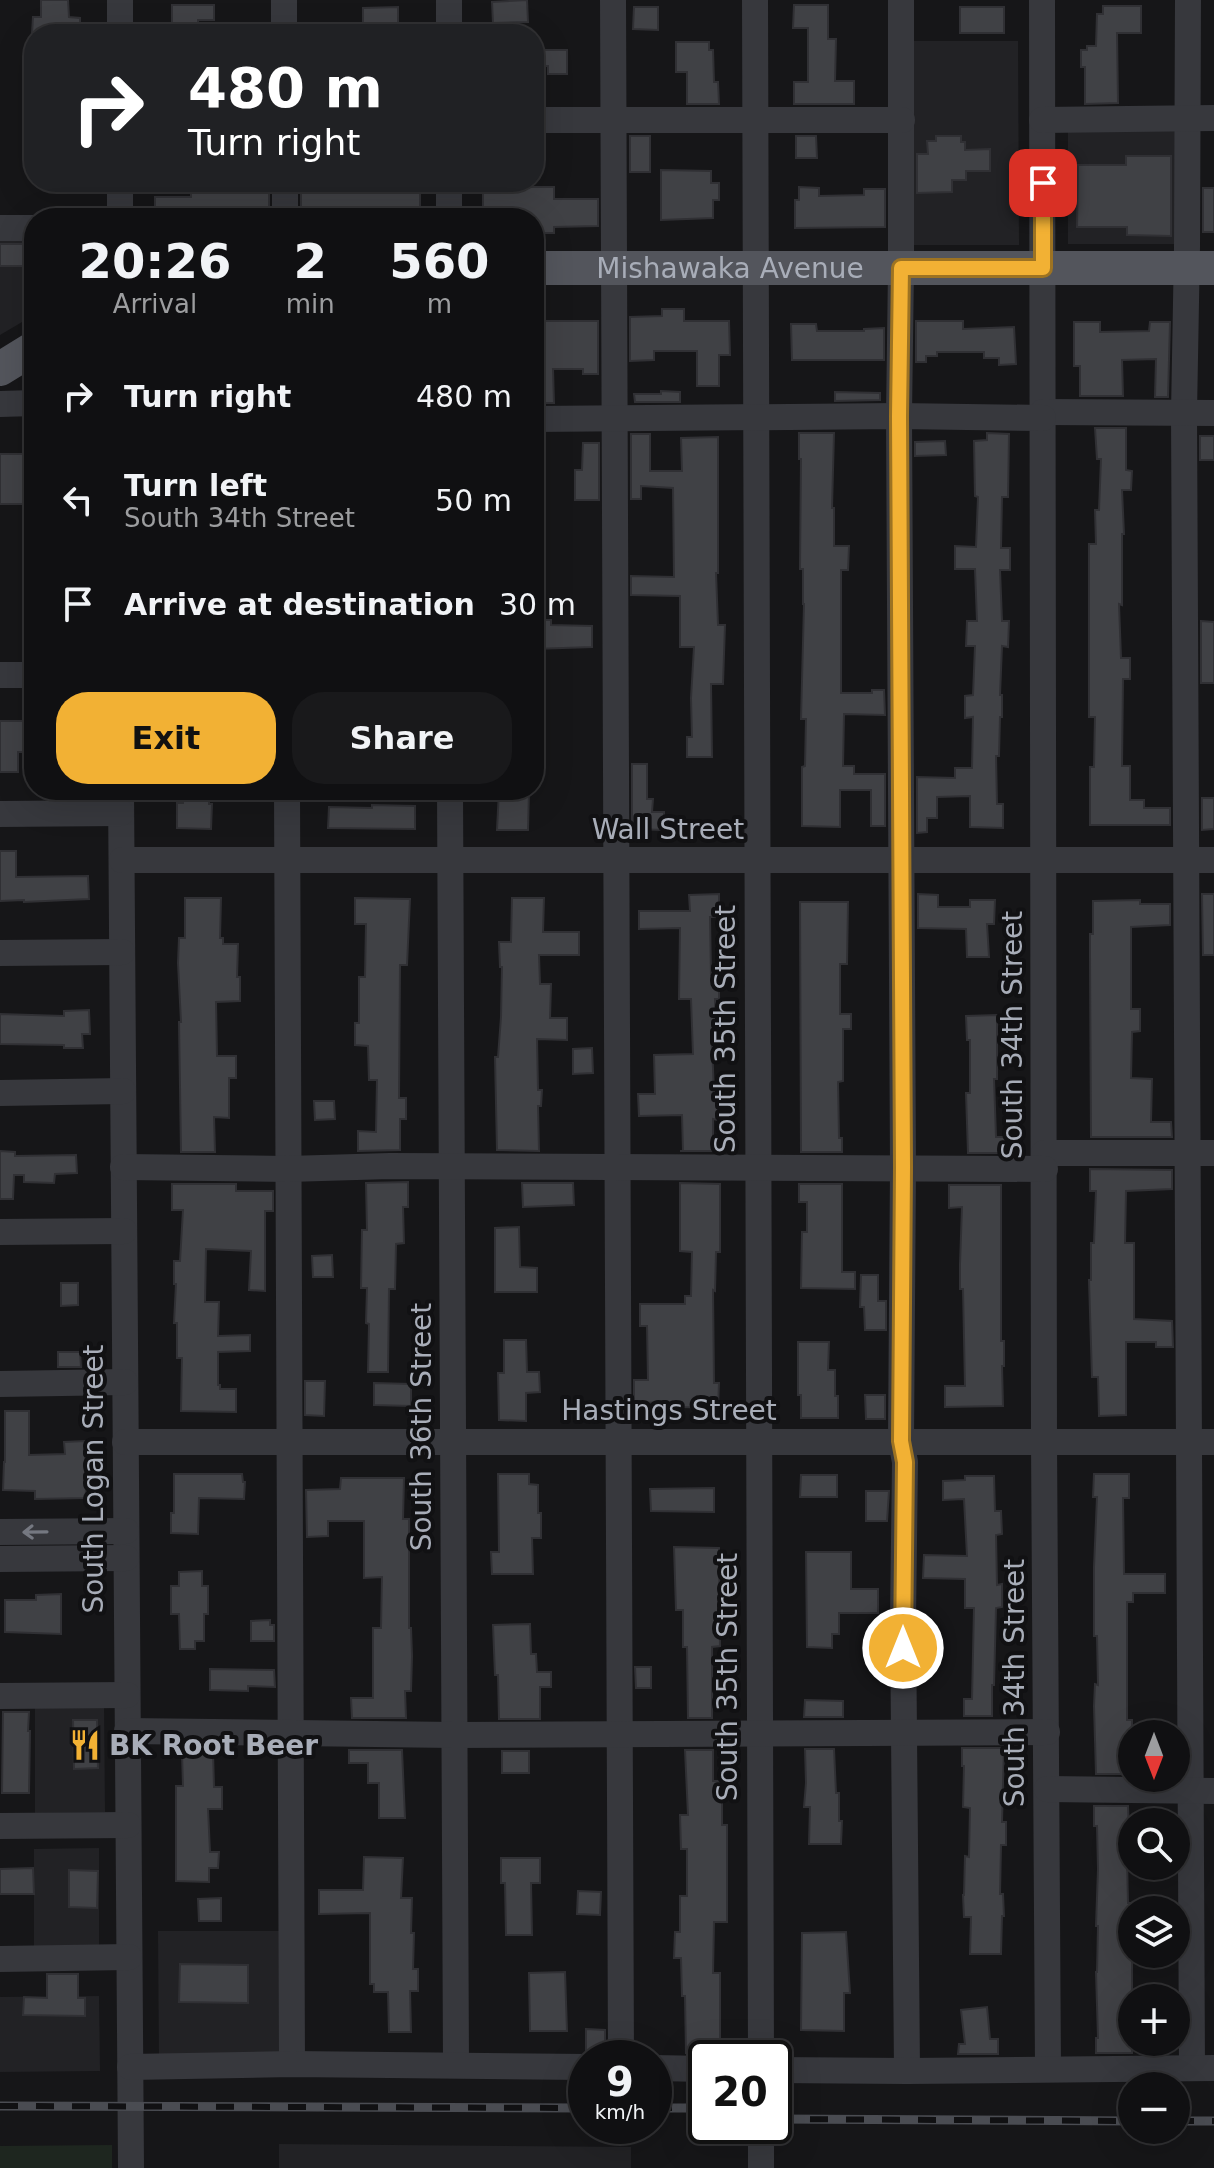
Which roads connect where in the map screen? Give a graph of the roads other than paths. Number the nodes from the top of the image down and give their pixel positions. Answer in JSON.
{"nodes":[{"id":1,"x":120,"y":0,"type":"edge"},
{"id":2,"x":284,"y":0,"type":"edge"},
{"id":3,"x":449,"y":0,"type":"edge"},
{"id":4,"x":613,"y":0,"type":"edge"},
{"id":5,"x":755,"y":0,"type":"edge"},
{"id":6,"x":901,"y":0,"type":"edge"},
{"id":7,"x":1042,"y":0,"type":"edge"},
{"id":8,"x":1188,"y":0,"type":"edge"},
{"id":9,"x":120,"y":24,"type":"edge"},
{"id":10,"x":284,"y":24,"type":"edge"},
{"id":11,"x":449,"y":24,"type":"edge"},
{"id":12,"x":1201,"y":118,"type":"edge"},
{"id":13,"x":544,"y":120,"type":"edge"},
{"id":14,"x":614,"y":120,"type":"junction"},
{"id":15,"x":755,"y":120,"type":"junction"},
{"id":16,"x":902,"y":120,"type":"junction"},
{"id":17,"x":1042,"y":120,"type":"junction"},
{"id":18,"x":0,"y":228,"type":"edge"},
{"id":19,"x":24,"y":228,"type":"edge"},
{"id":20,"x":544,"y":268,"type":"edge"},
{"id":21,"x":614,"y":268,"type":"junction"},
{"id":22,"x":756,"y":268,"type":"junction"},
{"id":23,"x":901,"y":268,"type":"junction"},
{"id":24,"x":1043,"y":268,"type":"junction"},
{"id":25,"x":1200,"y":268,"type":"edge"},
{"id":26,"x":24,"y":354,"type":"edge"},
{"id":27,"x":0,"y":369,"type":"edge"},
{"id":28,"x":24,"y":403,"type":"edge"},
{"id":29,"x":0,"y":404,"type":"edge"},
{"id":30,"x":1184,"y":413,"type":"junction"},
{"id":31,"x":1214,"y":413,"type":"edge"},
{"id":32,"x":1043,"y":415,"type":"junction"},
{"id":33,"x":899,"y":416,"type":"junction"},
{"id":34,"x":757,"y":418,"type":"junction"},
{"id":35,"x":544,"y":419,"type":"edge"},
{"id":36,"x":615,"y":419,"type":"junction"},
{"id":37,"x":0,"y":675,"type":"edge"},
{"id":38,"x":24,"y":675,"type":"edge"},
{"id":39,"x":287,"y":800,"type":"edge"},
{"id":40,"x":450,"y":800,"type":"edge"},
{"id":41,"x":121,"y":802,"type":"edge"},
{"id":42,"x":0,"y":814,"type":"edge"},
{"id":43,"x":122,"y":860,"type":"junction"},
{"id":44,"x":450,"y":860,"type":"junction"},
{"id":45,"x":756,"y":860,"type":"junction"},
{"id":46,"x":1187,"y":860,"type":"junction"},
{"id":47,"x":1214,"y":860,"type":"edge"},
{"id":48,"x":288,"y":861,"type":"junction"},
{"id":49,"x":616,"y":861,"type":"junction"},
{"id":50,"x":901,"y":861,"type":"junction"},
{"id":51,"x":1043,"y":861,"type":"junction"},
{"id":52,"x":122,"y":952,"type":"junction"},
{"id":53,"x":0,"y":953,"type":"edge"},
{"id":54,"x":123,"y":1091,"type":"junction"},
{"id":55,"x":0,"y":1093,"type":"edge"},
{"id":56,"x":1188,"y":1153,"type":"junction"},
{"id":57,"x":1214,"y":1153,"type":"edge"},
{"id":58,"x":1044,"y":1161,"type":"junction"},
{"id":59,"x":451,"y":1166,"type":"junction"},
{"id":60,"x":123,"y":1167,"type":"junction"},
{"id":61,"x":618,"y":1167,"type":"junction"},
{"id":62,"x":903,"y":1167,"type":"junction"},
{"id":63,"x":758,"y":1168,"type":"junction"},
{"id":64,"x":288,"y":1169,"type":"junction"},
{"id":65,"x":124,"y":1231,"type":"junction"},
{"id":66,"x":0,"y":1232,"type":"edge"},
{"id":67,"x":125,"y":1382,"type":"junction"},
{"id":68,"x":0,"y":1384,"type":"edge"},
{"id":69,"x":901,"y":1441,"type":"junction"},
{"id":70,"x":125,"y":1442,"type":"junction"},
{"id":71,"x":289,"y":1442,"type":"junction"},
{"id":72,"x":618,"y":1442,"type":"junction"},
{"id":73,"x":759,"y":1442,"type":"junction"},
{"id":74,"x":1044,"y":1442,"type":"junction"},
{"id":75,"x":1202,"y":1442,"type":"edge"},
{"id":76,"x":452,"y":1443,"type":"junction"},
{"id":77,"x":126,"y":1531,"type":"junction"},
{"id":78,"x":0,"y":1532,"type":"edge"},
{"id":79,"x":126,"y":1558,"type":"junction"},
{"id":80,"x":0,"y":1559,"type":"edge"},
{"id":81,"x":127,"y":1695,"type":"junction"},
{"id":82,"x":0,"y":1696,"type":"edge"},
{"id":83,"x":127,"y":1731,"type":"junction"},
{"id":84,"x":1047,"y":1732,"type":"junction"},
{"id":85,"x":291,"y":1733,"type":"junction"},
{"id":86,"x":759,"y":1733,"type":"junction"},
{"id":87,"x":904,"y":1733,"type":"junction"},
{"id":88,"x":619,"y":1734,"type":"junction"},
{"id":89,"x":455,"y":1735,"type":"junction"},
{"id":90,"x":1047,"y":1789,"type":"junction"},
{"id":91,"x":1203,"y":1791,"type":"edge"},
{"id":92,"x":128,"y":1825,"type":"junction"},
{"id":93,"x":0,"y":1826,"type":"edge"},
{"id":94,"x":129,"y":1957,"type":"junction"},
{"id":95,"x":0,"y":1959,"type":"edge"},
{"id":96,"x":621,"y":2040,"type":"edge"},
{"id":97,"x":761,"y":2040,"type":"edge"},
{"id":98,"x":292,"y":2064,"type":"junction"},
{"id":99,"x":456,"y":2064,"type":"junction"},
{"id":100,"x":130,"y":2067,"type":"junction"},
{"id":101,"x":568,"y":2067,"type":"edge"},
{"id":102,"x":1203,"y":2068,"type":"edge"},
{"id":103,"x":1048,"y":2069,"type":"junction"},
{"id":104,"x":792,"y":2070,"type":"edge"},
{"id":105,"x":907,"y":2071,"type":"junction"},
{"id":106,"x":761,"y":2144,"type":"edge"},
{"id":107,"x":131,"y":2168,"type":"edge"},
{"id":108,"x":761,"y":2168,"type":"edge"}],
"edges":[{"from":1,"to":9,"type":"street"},
{"from":2,"to":10,"type":"street"},
{"from":3,"to":11,"type":"street"},
{"from":4,"to":14,"type":"street"},
{"from":5,"to":15,"type":"street","name":"South 35th Street"},
{"from":6,"to":16,"type":"street"},
{"from":7,"to":17,"type":"street","name":"South 34th Street"},
{"from":8,"to":12,"type":"street"},
{"from":12,"to":17,"type":"street"},
{"from":12,"to":25,"type":"street"},
{"from":13,"to":14,"type":"street"},
{"from":14,"to":15,"type":"street"},
{"from":14,"to":21,"type":"street"},
{"from":15,"to":16,"type":"street"},
{"from":15,"to":22,"type":"street","name":"South 35th Street"},
{"from":16,"to":23,"type":"street"},
{"from":17,"to":24,"type":"street","name":"South 34th Street"},
{"from":18,"to":19,"type":"street"},
{"from":20,"to":21,"type":"main road","name":"Mishawaka Avenue"},
{"from":21,"to":22,"type":"main road","name":"Mishawaka Avenue"},
{"from":21,"to":36,"type":"street"},
{"from":22,"to":23,"type":"main road","name":"Mishawaka Avenue"},
{"from":22,"to":34,"type":"street","name":"South 35th Street"},
{"from":23,"to":24,"type":"main road","name":"Mishawaka Avenue"},
{"from":23,"to":33,"type":"street"},
{"from":24,"to":25,"type":"main road","name":"Mishawaka Avenue"},
{"from":24,"to":32,"type":"street","name":"South 34th Street"},
{"from":25,"to":30,"type":"street"},
{"from":26,"to":27,"type":"main road"},
{"from":28,"to":29,"type":"street"},
{"from":30,"to":31,"type":"street"},
{"from":30,"to":32,"type":"street"},
{"from":30,"to":46,"type":"street"},
{"from":32,"to":33,"type":"street"},
{"from":32,"to":51,"type":"street","name":"South 34th Street"},
{"from":33,"to":34,"type":"street"},
{"from":33,"to":50,"type":"street"},
{"from":34,"to":36,"type":"street"},
{"from":34,"to":45,"type":"street","name":"South 35th Street"},
{"from":35,"to":36,"type":"street"},
{"from":36,"to":49,"type":"street"},
{"from":37,"to":38,"type":"street"},
{"from":39,"to":48,"type":"street"},
{"from":40,"to":44,"type":"street","name":"South 36th Street"},
{"from":41,"to":42,"type":"street"},
{"from":41,"to":43,"type":"street","name":"South Logan Street"},
{"from":43,"to":48,"type":"street","name":"Wall Street"},
{"from":43,"to":52,"type":"street","name":"South Logan Street"},
{"from":44,"to":48,"type":"street","name":"Wall Street"},
{"from":44,"to":49,"type":"street","name":"Wall Street"},
{"from":44,"to":59,"type":"street","name":"South 36th Street"},
{"from":45,"to":49,"type":"street","name":"Wall Street"},
{"from":45,"to":50,"type":"street","name":"Wall Street"},
{"from":45,"to":63,"type":"street","name":"South 35th Street"},
{"from":46,"to":47,"type":"street","name":"Wall Street"},
{"from":46,"to":51,"type":"street","name":"Wall Street"},
{"from":46,"to":56,"type":"street"},
{"from":48,"to":64,"type":"street"},
{"from":49,"to":61,"type":"street"},
{"from":50,"to":51,"type":"street","name":"Wall Street"},
{"from":50,"to":62,"type":"street"},
{"from":51,"to":58,"type":"street","name":"South 34th Street"},
{"from":52,"to":53,"type":"street"},
{"from":52,"to":54,"type":"street","name":"South Logan Street"},
{"from":54,"to":55,"type":"street"},
{"from":54,"to":60,"type":"street","name":"South Logan Street"},
{"from":56,"to":57,"type":"street"},
{"from":56,"to":58,"type":"street"},
{"from":56,"to":75,"type":"street"},
{"from":58,"to":62,"type":"street"},
{"from":58,"to":74,"type":"street","name":"South 34th Street"},
{"from":59,"to":61,"type":"street"},
{"from":59,"to":64,"type":"street"},
{"from":59,"to":76,"type":"street","name":"South 36th Street"},
{"from":60,"to":64,"type":"street"},
{"from":60,"to":65,"type":"street","name":"South Logan Street"},
{"from":61,"to":63,"type":"street"},
{"from":61,"to":72,"type":"street"},
{"from":62,"to":63,"type":"street"},
{"from":62,"to":69,"type":"street"},
{"from":63,"to":73,"type":"street","name":"South 35th Street"},
{"from":64,"to":71,"type":"street"},
{"from":65,"to":66,"type":"street"},
{"from":65,"to":67,"type":"street","name":"South Logan Street"},
{"from":67,"to":68,"type":"street"},
{"from":67,"to":70,"type":"street","name":"South Logan Street"},
{"from":69,"to":73,"type":"street","name":"Hastings Street"},
{"from":69,"to":74,"type":"street","name":"Hastings Street"},
{"from":69,"to":87,"type":"street"},
{"from":70,"to":71,"type":"street","name":"Hastings Street"},
{"from":70,"to":77,"type":"street","name":"South Logan Street"},
{"from":71,"to":76,"type":"street","name":"Hastings Street"},
{"from":71,"to":85,"type":"street"},
{"from":72,"to":73,"type":"street","name":"Hastings Street"},
{"from":72,"to":76,"type":"street","name":"Hastings Street"},
{"from":72,"to":88,"type":"street"},
{"from":73,"to":86,"type":"street","name":"South 35th Street"},
{"from":74,"to":75,"type":"street","name":"Hastings Street"},
{"from":74,"to":84,"type":"street","name":"South 34th Street"},
{"from":75,"to":91,"type":"street"},
{"from":76,"to":89,"type":"street","name":"South 36th Street"},
{"from":77,"to":78,"type":"street","one_way":true},
{"from":77,"to":79,"type":"street","name":"South Logan Street"},
{"from":79,"to":80,"type":"street"},
{"from":79,"to":81,"type":"street","name":"South Logan Street"},
{"from":81,"to":82,"type":"street"},
{"from":81,"to":83,"type":"street","name":"South Logan Street"},
{"from":83,"to":85,"type":"street"},
{"from":83,"to":92,"type":"street","name":"South Logan Street"},
{"from":84,"to":87,"type":"street"},
{"from":84,"to":90,"type":"street","name":"South 34th Street"},
{"from":85,"to":89,"type":"street"},
{"from":85,"to":98,"type":"street"},
{"from":86,"to":87,"type":"street"},
{"from":86,"to":88,"type":"street"},
{"from":86,"to":97,"type":"street","name":"South 35th Street"},
{"from":87,"to":105,"type":"street"},
{"from":88,"to":89,"type":"street"},
{"from":88,"to":96,"type":"street"},
{"from":89,"to":99,"type":"street","name":"South 36th Street"},
{"from":90,"to":91,"type":"street"},
{"from":90,"to":103,"type":"street","name":"South 34th Street"},
{"from":91,"to":102,"type":"street"},
{"from":92,"to":93,"type":"street"},
{"from":92,"to":94,"type":"street","name":"South Logan Street"},
{"from":94,"to":95,"type":"street"},
{"from":94,"to":100,"type":"street","name":"South Logan Street"},
{"from":98,"to":99,"type":"street"},
{"from":98,"to":100,"type":"street"},
{"from":99,"to":101,"type":"street"},
{"from":100,"to":107,"type":"street","name":"South Logan Street"},
{"from":102,"to":103,"type":"street"},
{"from":103,"to":105,"type":"street"},
{"from":104,"to":105,"type":"street"},
{"from":106,"to":108,"type":"street"}]}
